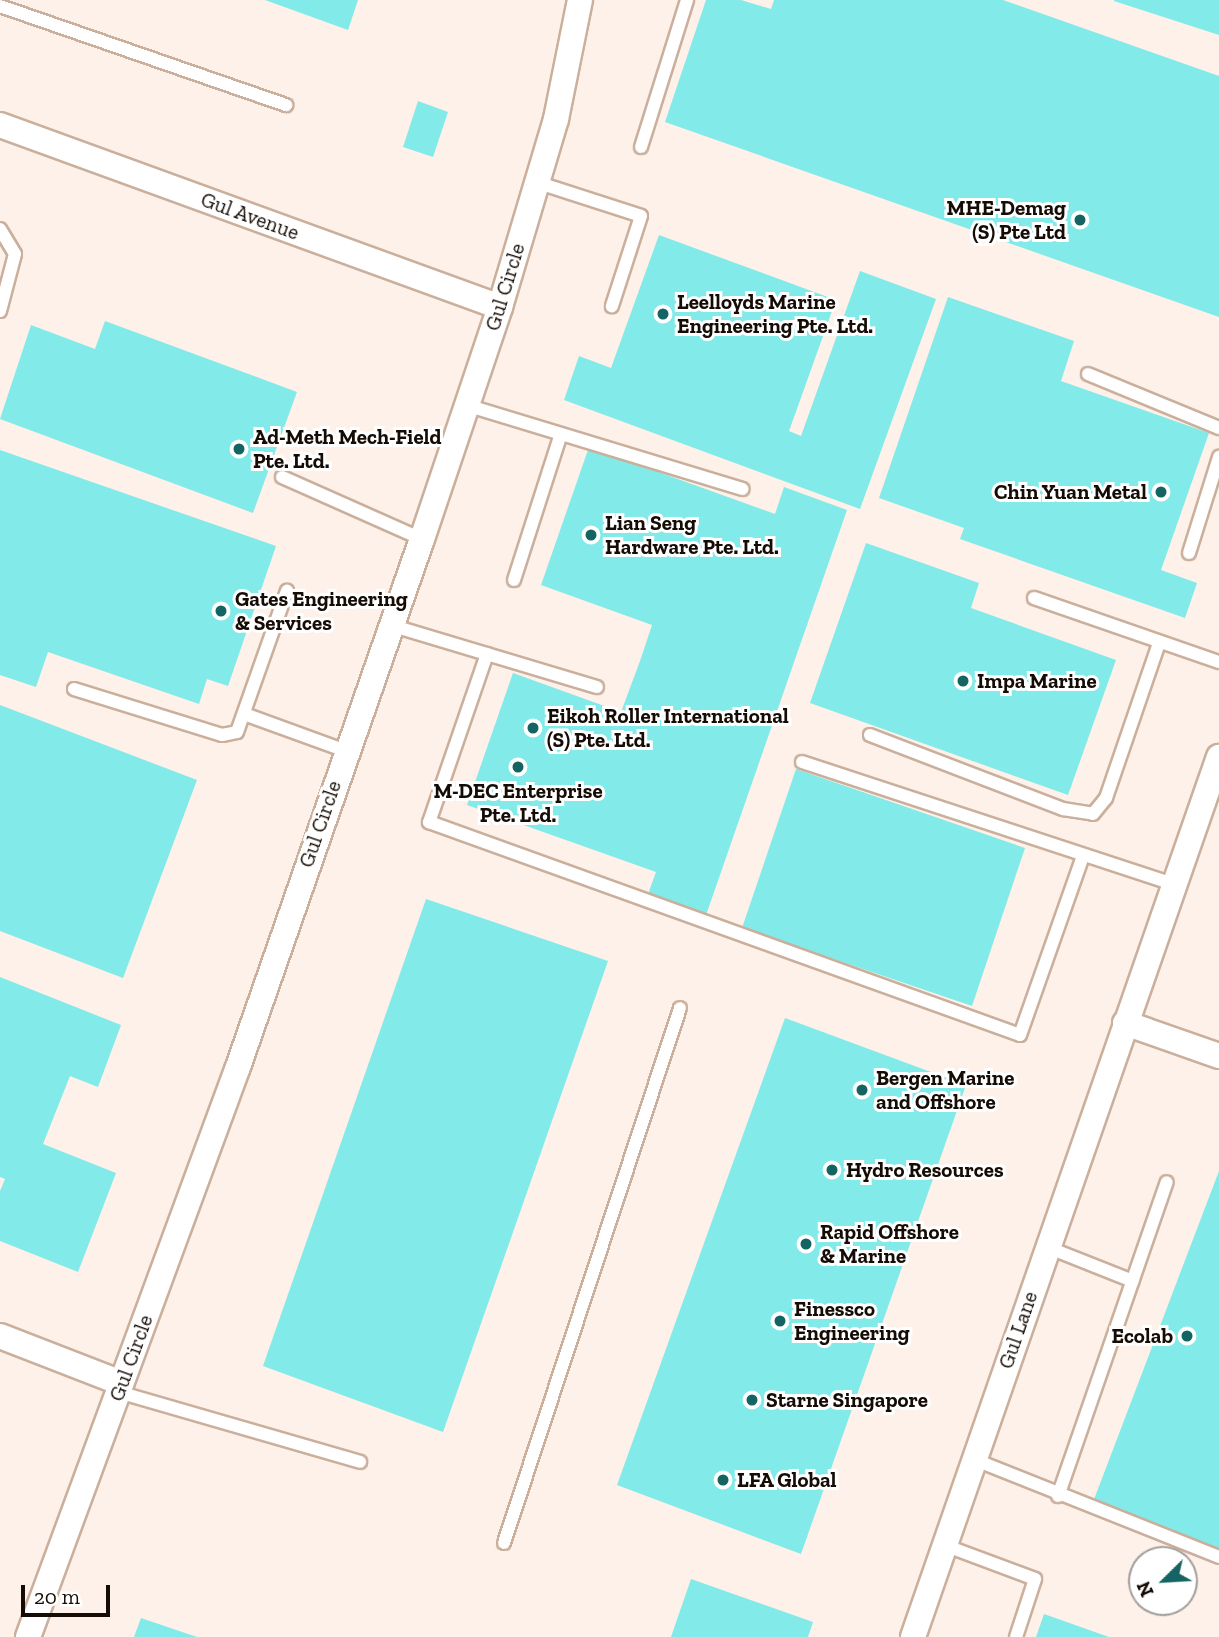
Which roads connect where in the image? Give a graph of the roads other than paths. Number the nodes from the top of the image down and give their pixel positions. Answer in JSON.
{"nodes":[{"id":1,"x":580,"y":0,"type":"edge"},
{"id":2,"x":687,"y":0,"type":"edge"},
{"id":3,"x":0,"y":6,"type":"edge"},
{"id":4,"x":286,"y":105,"type":"dead end"},
{"id":5,"x":0,"y":125,"type":"edge"},
{"id":6,"x":641,"y":146,"type":"dead end"},
{"id":7,"x":536,"y":182,"type":"junction"},
{"id":8,"x":0,"y":229,"type":"edge"},
{"id":9,"x":612,"y":306,"type":"dead end"},
{"id":10,"x":500,"y":307,"type":"junction"},
{"id":11,"x":0,"y":311,"type":"edge"},
{"id":12,"x":1088,"y":374,"type":"dead end"},
{"id":13,"x":466,"y":405,"type":"junction"},
{"id":14,"x":1219,"y":428,"type":"edge"},
{"id":15,"x":561,"y":434,"type":"junction"},
{"id":16,"x":1219,"y":457,"type":"edge"},
{"id":17,"x":282,"y":477,"type":"dead end"},
{"id":18,"x":743,"y":489,"type":"dead end"},
{"id":19,"x":422,"y":539,"type":"junction"},
{"id":20,"x":1189,"y":552,"type":"dead end"},
{"id":21,"x":514,"y":580,"type":"dead end"},
{"id":22,"x":287,"y":591,"type":"dead end"},
{"id":23,"x":1034,"y":598,"type":"dead end"},
{"id":24,"x":390,"y":625,"type":"junction"},
{"id":25,"x":1160,"y":643,"type":"junction"},
{"id":26,"x":487,"y":654,"type":"junction"},
{"id":27,"x":1219,"y":663,"type":"edge"},
{"id":28,"x":597,"y":687,"type":"dead end"},
{"id":29,"x":74,"y":689,"type":"dead end"},
{"id":30,"x":247,"y":715,"type":"junction"},
{"id":31,"x":870,"y":735,"type":"dead end"},
{"id":32,"x":346,"y":751,"type":"junction"},
{"id":33,"x":1219,"y":757,"type":"edge"},
{"id":34,"x":802,"y":762,"type":"dead end"},
{"id":35,"x":1083,"y":856,"type":"junction"},
{"id":36,"x":1174,"y":884,"type":"junction"},
{"id":37,"x":680,"y":1009,"type":"dead end"},
{"id":38,"x":1125,"y":1023,"type":"junction"},
{"id":39,"x":1219,"y":1056,"type":"edge"},
{"id":40,"x":1167,"y":1182,"type":"dead end"},
{"id":41,"x":1047,"y":1247,"type":"junction"},
{"id":42,"x":1132,"y":1282,"type":"junction"},
{"id":43,"x":0,"y":1336,"type":"edge"},
{"id":44,"x":120,"y":1388,"type":"junction"},
{"id":45,"x":974,"y":1459,"type":"junction"},
{"id":46,"x":360,"y":1462,"type":"dead end"},
{"id":47,"x":1058,"y":1496,"type":"junction"},
{"id":48,"x":504,"y":1543,"type":"dead end"},
{"id":49,"x":944,"y":1545,"type":"junction"},
{"id":50,"x":1219,"y":1557,"type":"edge"},
{"id":51,"x":28,"y":1637,"type":"edge"},
{"id":52,"x":913,"y":1637,"type":"edge"},
{"id":53,"x":1016,"y":1637,"type":"edge"}],
"edges":[{"from":1,"to":7,"type":"street","name":"Gul Circle"},
{"from":2,"to":6,"type":"lane"},
{"from":3,"to":4,"type":"lane"},
{"from":5,"to":10,"type":"street","name":"Gul Avenue"},
{"from":7,"to":9,"type":"lane"},
{"from":7,"to":10,"type":"street","name":"Gul Circle"},
{"from":8,"to":11,"type":"lane"},
{"from":10,"to":13,"type":"street","name":"Gul Circle"},
{"from":12,"to":14,"type":"lane"},
{"from":13,"to":15,"type":"lane"},
{"from":13,"to":19,"type":"street","name":"Gul Circle"},
{"from":15,"to":18,"type":"lane"},
{"from":15,"to":21,"type":"lane"},
{"from":16,"to":20,"type":"lane"},
{"from":17,"to":19,"type":"lane"},
{"from":19,"to":24,"type":"street","name":"Gul Circle"},
{"from":22,"to":30,"type":"lane"},
{"from":23,"to":25,"type":"lane"},
{"from":24,"to":26,"type":"lane"},
{"from":24,"to":32,"type":"street","name":"Gul Circle"},
{"from":25,"to":27,"type":"lane"},
{"from":25,"to":31,"type":"lane"},
{"from":26,"to":28,"type":"lane"},
{"from":26,"to":35,"type":"lane"},
{"from":29,"to":30,"type":"lane"},
{"from":30,"to":32,"type":"lane"},
{"from":32,"to":44,"type":"street","name":"Gul Circle"},
{"from":33,"to":36,"type":"street","name":"Gul Lane"},
{"from":34,"to":35,"type":"lane"},
{"from":35,"to":36,"type":"lane"},
{"from":36,"to":38,"type":"street","name":"Gul Lane"},
{"from":37,"to":48,"type":"lane"},
{"from":38,"to":39,"type":"street"},
{"from":38,"to":41,"type":"street","name":"Gul Lane"},
{"from":40,"to":42,"type":"lane"},
{"from":41,"to":42,"type":"lane"},
{"from":41,"to":45,"type":"street","name":"Gul Lane"},
{"from":42,"to":47,"type":"lane"},
{"from":43,"to":44,"type":"street"},
{"from":44,"to":46,"type":"lane"},
{"from":44,"to":51,"type":"street","name":"Gul Circle"},
{"from":45,"to":47,"type":"lane"},
{"from":45,"to":49,"type":"street","name":"Gul Lane"},
{"from":47,"to":50,"type":"lane"},
{"from":49,"to":52,"type":"street","name":"Gul Lane"},
{"from":49,"to":53,"type":"lane"}]}
